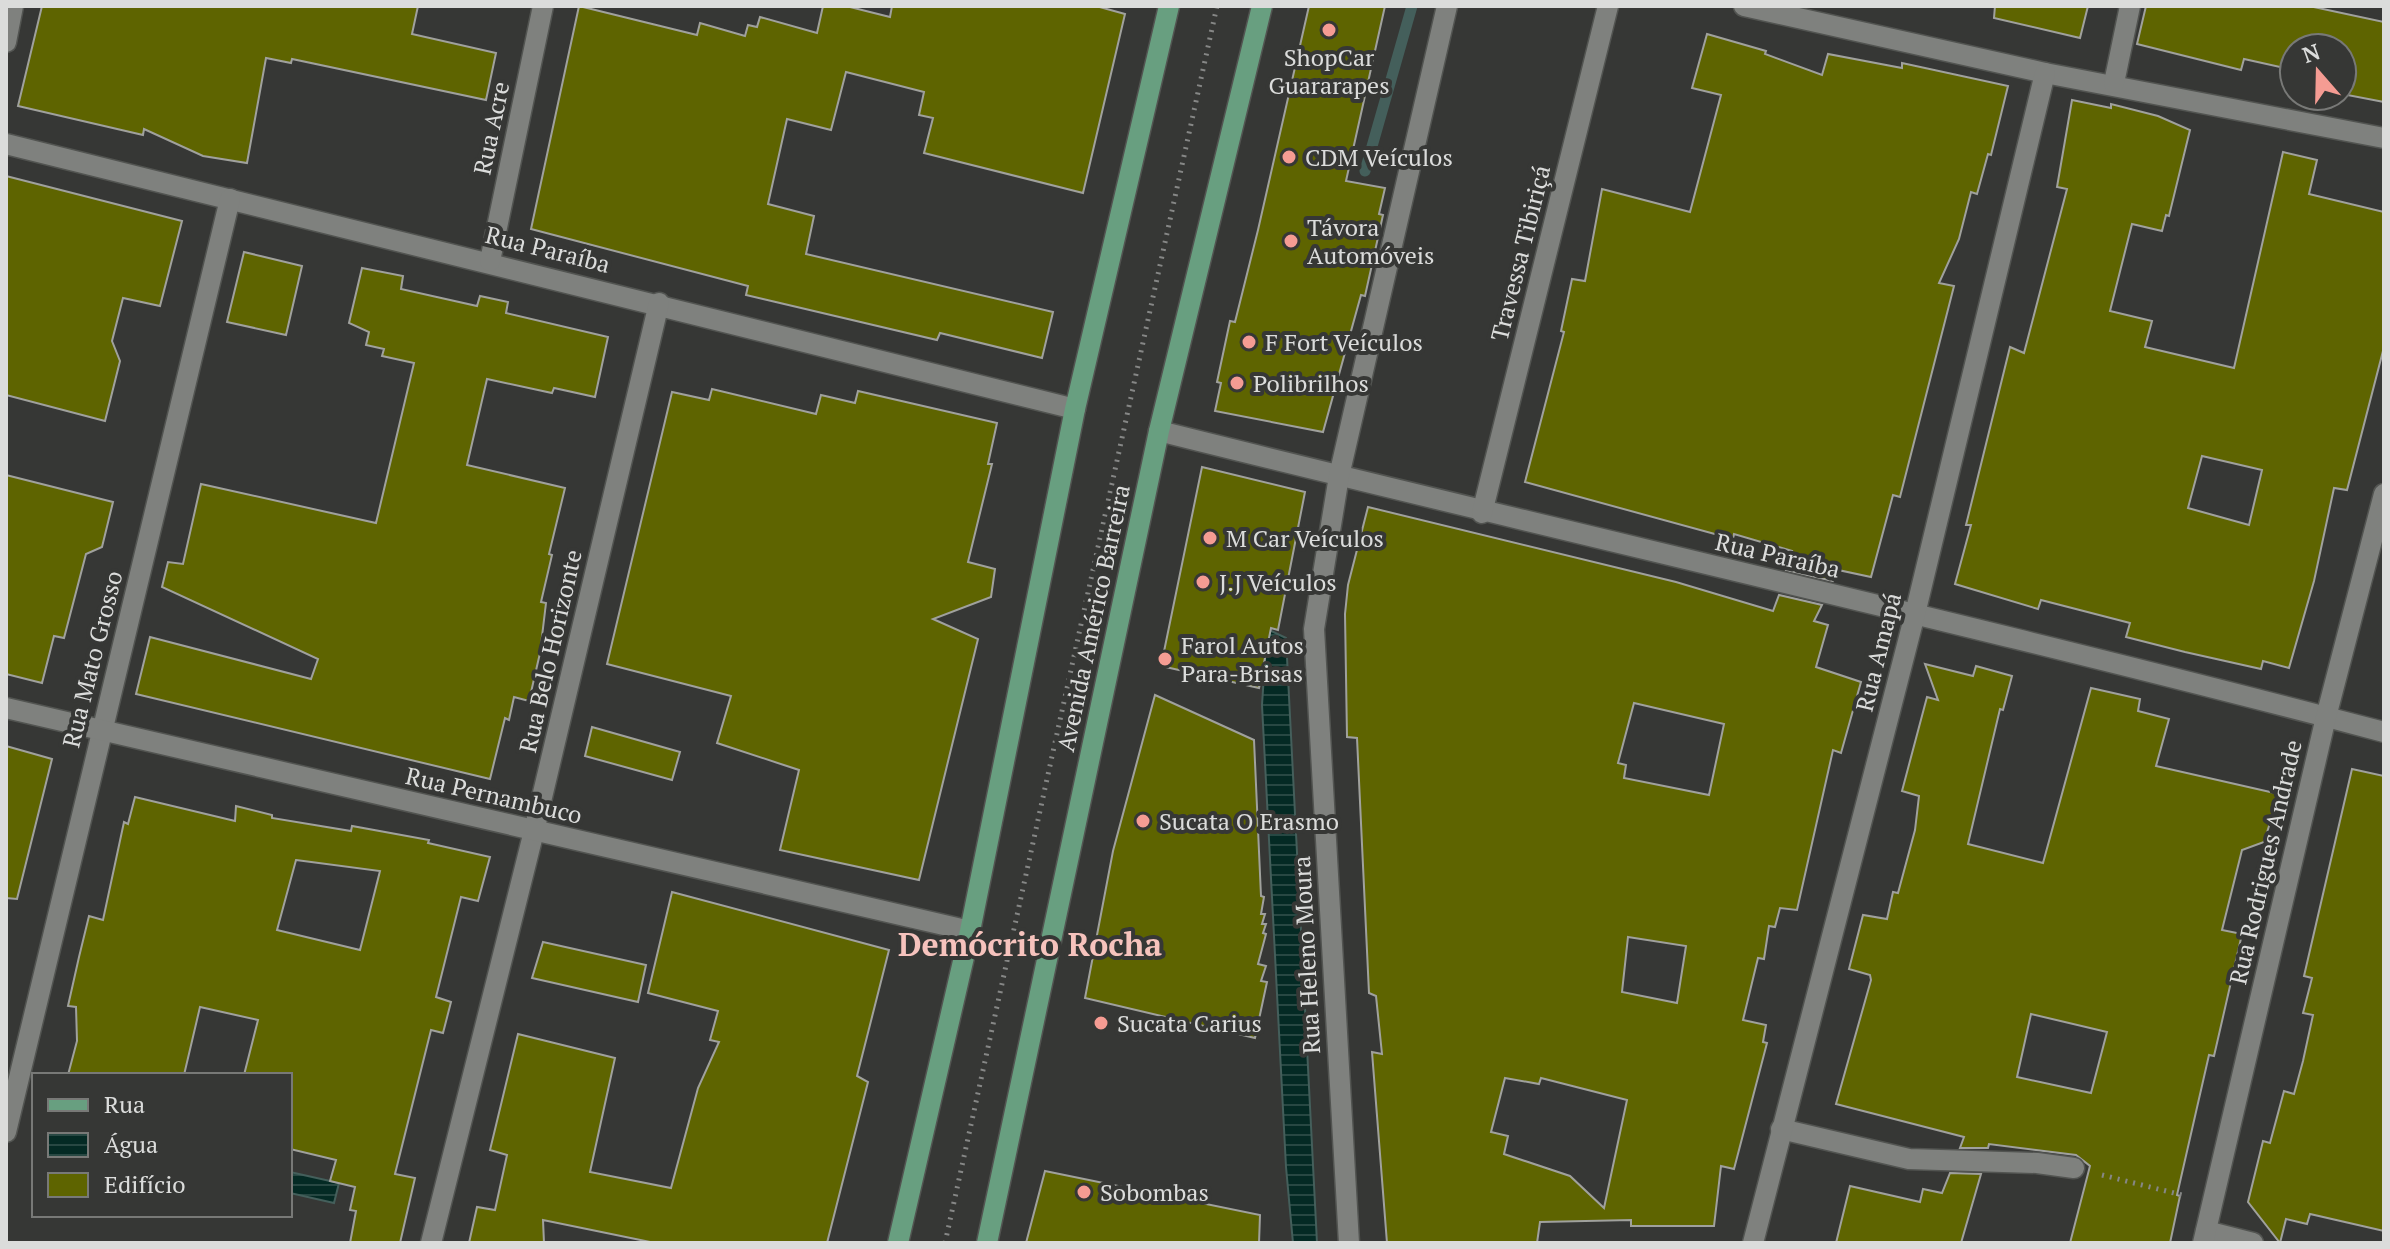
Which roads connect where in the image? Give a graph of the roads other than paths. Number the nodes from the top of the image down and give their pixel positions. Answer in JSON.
{"nodes":[{"id":1,"x":13,"y":6,"type":"edge"},
{"id":2,"x":543,"y":6,"type":"edge"},
{"id":3,"x":1169,"y":6,"type":"edge"},
{"id":4,"x":1262,"y":6,"type":"edge"},
{"id":5,"x":1447,"y":6,"type":"edge"},
{"id":6,"x":1608,"y":6,"type":"edge"},
{"id":7,"x":1744,"y":6,"type":"edge"},
{"id":8,"x":2130,"y":6,"type":"edge"},
{"id":9,"x":6,"y":42,"type":"edge"},
{"id":10,"x":2045,"y":73,"type":"junction"},
{"id":11,"x":2114,"y":83,"type":"junction"},
{"id":12,"x":2384,"y":138,"type":"edge"},
{"id":13,"x":6,"y":144,"type":"edge"},
{"id":14,"x":230,"y":199,"type":"junction"},
{"id":15,"x":490,"y":261,"type":"junction"},
{"id":16,"x":659,"y":303,"type":"junction"},
{"id":17,"x":1075,"y":409,"type":"junction"},
{"id":18,"x":1159,"y":431,"type":"junction"},
{"id":19,"x":1339,"y":476,"type":"junction"},
{"id":20,"x":2384,"y":494,"type":"edge"},
{"id":21,"x":1482,"y":513,"type":"junction"},
{"id":22,"x":1915,"y":614,"type":"junction"},
{"id":23,"x":6,"y":708,"type":"edge"},
{"id":24,"x":2326,"y":717,"type":"junction"},
{"id":25,"x":102,"y":730,"type":"junction"},
{"id":26,"x":2384,"y":732,"type":"edge"},
{"id":27,"x":534,"y":831,"type":"junction"},
{"id":28,"x":970,"y":931,"type":"junction"},
{"id":29,"x":1781,"y":1129,"type":"junction"},
{"id":30,"x":6,"y":1132,"type":"edge"},
{"id":31,"x":2074,"y":1168,"type":"road end"},
{"id":32,"x":2205,"y":1237,"type":"edge"},
{"id":33,"x":431,"y":1243,"type":"edge"},
{"id":34,"x":898,"y":1243,"type":"edge"},
{"id":35,"x":987,"y":1243,"type":"edge"},
{"id":36,"x":1349,"y":1243,"type":"edge"},
{"id":37,"x":1753,"y":1243,"type":"edge"},
{"id":38,"x":2253,"y":1243,"type":"edge"}],
"edges":[{"from":1,"to":9,"type":"street"},
{"from":2,"to":15,"type":"street","name":"Rua Acre"},
{"from":3,"to":17,"type":"main road"},
{"from":4,"to":18,"type":"main road","name":"Avenida Américo Barreira"},
{"from":5,"to":19,"type":"street","name":"Rua Heleno Moura"},
{"from":6,"to":21,"type":"street","name":"Travessa Tibiriçá"},
{"from":7,"to":10,"type":"street"},
{"from":8,"to":11,"type":"street"},
{"from":10,"to":11,"type":"street"},
{"from":10,"to":22,"type":"street","name":"Rua Amapá"},
{"from":11,"to":12,"type":"street"},
{"from":13,"to":14,"type":"street","name":"Rua Paraíba"},
{"from":14,"to":15,"type":"street","name":"Rua Paraíba"},
{"from":14,"to":25,"type":"street","name":"Rua Mato Grosso"},
{"from":15,"to":16,"type":"street","name":"Rua Paraíba"},
{"from":16,"to":17,"type":"street","name":"Rua Paraíba"},
{"from":16,"to":27,"type":"street","name":"Rua Belo Horizonte"},
{"from":17,"to":28,"type":"main road"},
{"from":18,"to":19,"type":"street","name":"Rua Paraíba"},
{"from":18,"to":35,"type":"main road","name":"Avenida Américo Barreira"},
{"from":19,"to":21,"type":"street","name":"Rua Paraíba"},
{"from":19,"to":36,"type":"street","name":"Rua Heleno Moura"},
{"from":20,"to":24,"type":"street","name":"Rua Rodrigues Andrade"},
{"from":21,"to":22,"type":"street","name":"Rua Paraíba"},
{"from":22,"to":24,"type":"street","name":"Rua Paraíba"},
{"from":22,"to":29,"type":"street","name":"Rua Amapá"},
{"from":23,"to":25,"type":"street","name":"Rua Pernambuco"},
{"from":24,"to":26,"type":"street","name":"Rua Paraíba"},
{"from":24,"to":32,"type":"street","name":"Rua Rodrigues Andrade"},
{"from":25,"to":27,"type":"street","name":"Rua Pernambuco"},
{"from":25,"to":30,"type":"street","name":"Rua Mato Grosso"},
{"from":27,"to":28,"type":"street","name":"Rua Pernambuco"},
{"from":27,"to":33,"type":"street","name":"Rua Belo Horizonte"},
{"from":28,"to":34,"type":"main road"},
{"from":29,"to":31,"type":"street"},
{"from":29,"to":37,"type":"street","name":"Rua Amapá"},
{"from":32,"to":38,"type":"street"}]}
